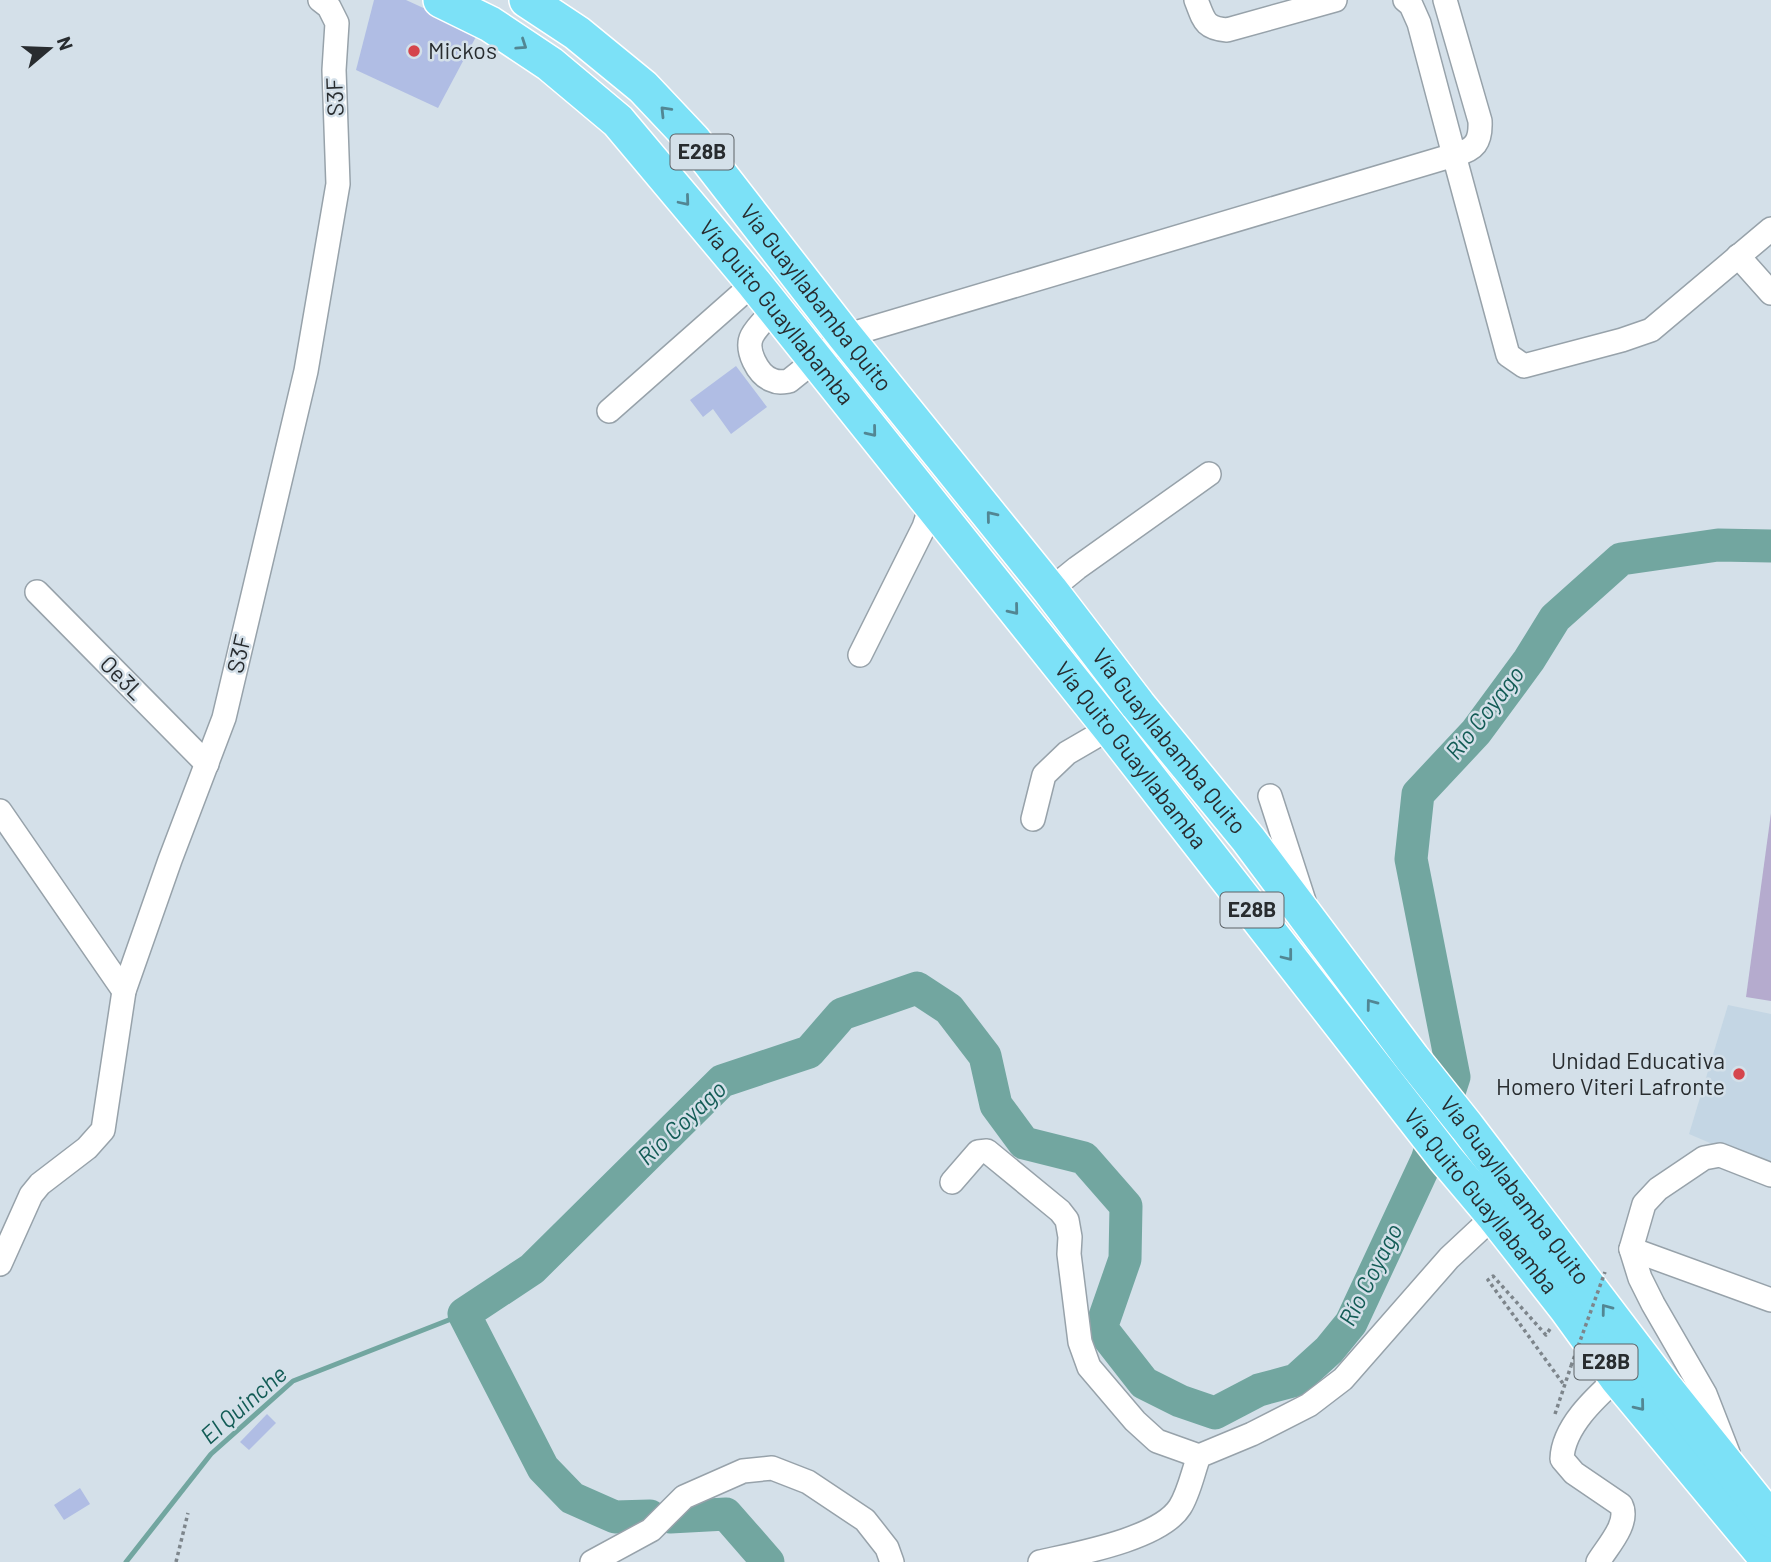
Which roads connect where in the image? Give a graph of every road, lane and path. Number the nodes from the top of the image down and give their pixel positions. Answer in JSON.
{"nodes":[{"id":1,"x":320,"y":0,"type":"edge"},
{"id":2,"x":441,"y":0,"type":"edge"},
{"id":3,"x":527,"y":0,"type":"edge"},
{"id":4,"x":1196,"y":0,"type":"edge"},
{"id":5,"x":1335,"y":0,"type":"edge"},
{"id":6,"x":1405,"y":0,"type":"edge"},
{"id":7,"x":1445,"y":0,"type":"edge"},
{"id":8,"x":1454,"y":155,"type":"junction"},
{"id":9,"x":1771,"y":229,"type":"edge"},
{"id":10,"x":1738,"y":256,"type":"junction"},
{"id":11,"x":1771,"y":293,"type":"edge"},
{"id":12,"x":764,"y":297,"type":"junction"},
{"id":13,"x":845,"y":336,"type":"junction"},
{"id":14,"x":814,"y":360,"type":"junction"},
{"id":15,"x":609,"y":411,"type":"dead end"},
{"id":16,"x":1209,"y":474,"type":"dead end"},
{"id":17,"x":931,"y":506,"type":"junction"},
{"id":18,"x":1050,"y":590,"type":"junction"},
{"id":19,"x":37,"y":592,"type":"dead end"},
{"id":20,"x":860,"y":654,"type":"dead end"},
{"id":21,"x":1138,"y":705,"type":"junction"},
{"id":22,"x":1110,"y":728,"type":"junction"},
{"id":23,"x":207,"y":764,"type":"junction"},
{"id":24,"x":1270,"y":796,"type":"dead end"},
{"id":25,"x":0,"y":811,"type":"edge"},
{"id":26,"x":1033,"y":819,"type":"dead end"},
{"id":27,"x":1312,"y":924,"type":"junction"},
{"id":28,"x":124,"y":991,"type":"junction"},
{"id":29,"x":1771,"y":1175,"type":"edge"},
{"id":30,"x":952,"y":1182,"type":"dead end"},
{"id":31,"x":1494,"y":1216,"type":"junction"},
{"id":32,"x":1631,"y":1249,"type":"junction"},
{"id":33,"x":0,"y":1265,"type":"edge"},
{"id":34,"x":1605,"y":1272,"type":"dead end"},
{"id":35,"x":1771,"y":1300,"type":"edge"},
{"id":36,"x":1567,"y":1309,"type":"junction"},
{"id":37,"x":1571,"y":1366,"type":"dead end"},
{"id":38,"x":1617,"y":1378,"type":"junction"},
{"id":39,"x":1564,"y":1385,"type":"dead end"},
{"id":40,"x":1199,"y":1456,"type":"junction"},
{"id":41,"x":1738,"y":1479,"type":"junction"},
{"id":42,"x":188,"y":1513,"type":"dead end"},
{"id":43,"x":1771,"y":1520,"type":"edge"},
{"id":44,"x":176,"y":1562,"type":"edge"},
{"id":45,"x":593,"y":1562,"type":"edge"},
{"id":46,"x":892,"y":1562,"type":"edge"},
{"id":47,"x":1040,"y":1562,"type":"edge"},
{"id":48,"x":1598,"y":1562,"type":"edge"},
{"id":49,"x":1770,"y":1562,"type":"edge"}],
"edges":[{"from":1,"to":23,"type":"street","name":"S3F"},
{"from":2,"to":12,"type":"highway","name":"Vía Quito Guayllabamba","number":"E28B","one_way":true},
{"from":13,"to":3,"type":"highway","name":"Vía Guayllabamba Quito","number":"E28B","one_way":true},
{"from":4,"to":5,"type":"street"},
{"from":6,"to":8,"type":"street"},
{"from":7,"to":8,"type":"street"},
{"from":8,"to":10,"type":"street"},
{"from":8,"to":13,"type":"street"},
{"from":9,"to":10,"type":"street"},
{"from":10,"to":11,"type":"street"},
{"from":12,"to":14,"type":"highway","name":"Vía Quito Guayllabamba","number":"E28B"},
{"from":12,"to":14,"type":"street"},
{"from":12,"to":15,"type":"street"},
{"from":13,"to":14,"type":"street"},
{"from":18,"to":13,"type":"highway","name":"Vía Guayllabamba Quito","number":"E28B","one_way":true},
{"from":14,"to":17,"type":"highway","name":"Vía Quito Guayllabamba","number":"E28B","one_way":true},
{"from":16,"to":18,"type":"street"},
{"from":17,"to":20,"type":"street"},
{"from":17,"to":22,"type":"highway","name":"Vía Quito Guayllabamba","number":"E28B","one_way":true},
{"from":18,"to":21,"type":"highway","name":"Vía Guayllabamba Quito","number":"E28B"},
{"from":19,"to":23,"type":"street","name":"Oe3L"},
{"from":21,"to":22,"type":"street"},
{"from":21,"to":27,"type":"highway","name":"Vía Guayllabamba Quito","number":"E28B"},
{"from":22,"to":26,"type":"street"},
{"from":22,"to":31,"type":"highway","name":"Vía Quito Guayllabamba","number":"E28B","one_way":true},
{"from":23,"to":28,"type":"street","name":"S3F"},
{"from":24,"to":27,"type":"street"},
{"from":25,"to":28,"type":"street"},
{"from":41,"to":27,"type":"highway","name":"Vía Guayllabamba Quito","number":"E28B","one_way":true},
{"from":28,"to":33,"type":"street","name":"S3F"},
{"from":29,"to":32,"type":"street"},
{"from":30,"to":40,"type":"street"},
{"from":31,"to":36,"type":"highway","name":"Vía Quito Guayllabamba","number":"E28B"},
{"from":31,"to":40,"type":"street"},
{"from":32,"to":35,"type":"street"},
{"from":32,"to":41,"type":"street"},
{"from":34,"to":37,"type":"path","bridge":true},
{"from":36,"to":38,"type":"highway","name":"Vía Quito Guayllabamba","number":"E28B"},
{"from":36,"to":39,"type":"path"},
{"from":38,"to":48,"type":"street"},
{"from":38,"to":49,"type":"highway","name":"Vía Quito Guayllabamba","number":"E28B","one_way":true},
{"from":40,"to":47,"type":"street"},
{"from":41,"to":43,"type":"highway","name":"Vía Guayllabamba Quito","number":"E28B"},
{"from":42,"to":44,"type":"path"},
{"from":45,"to":46,"type":"street"}]}
